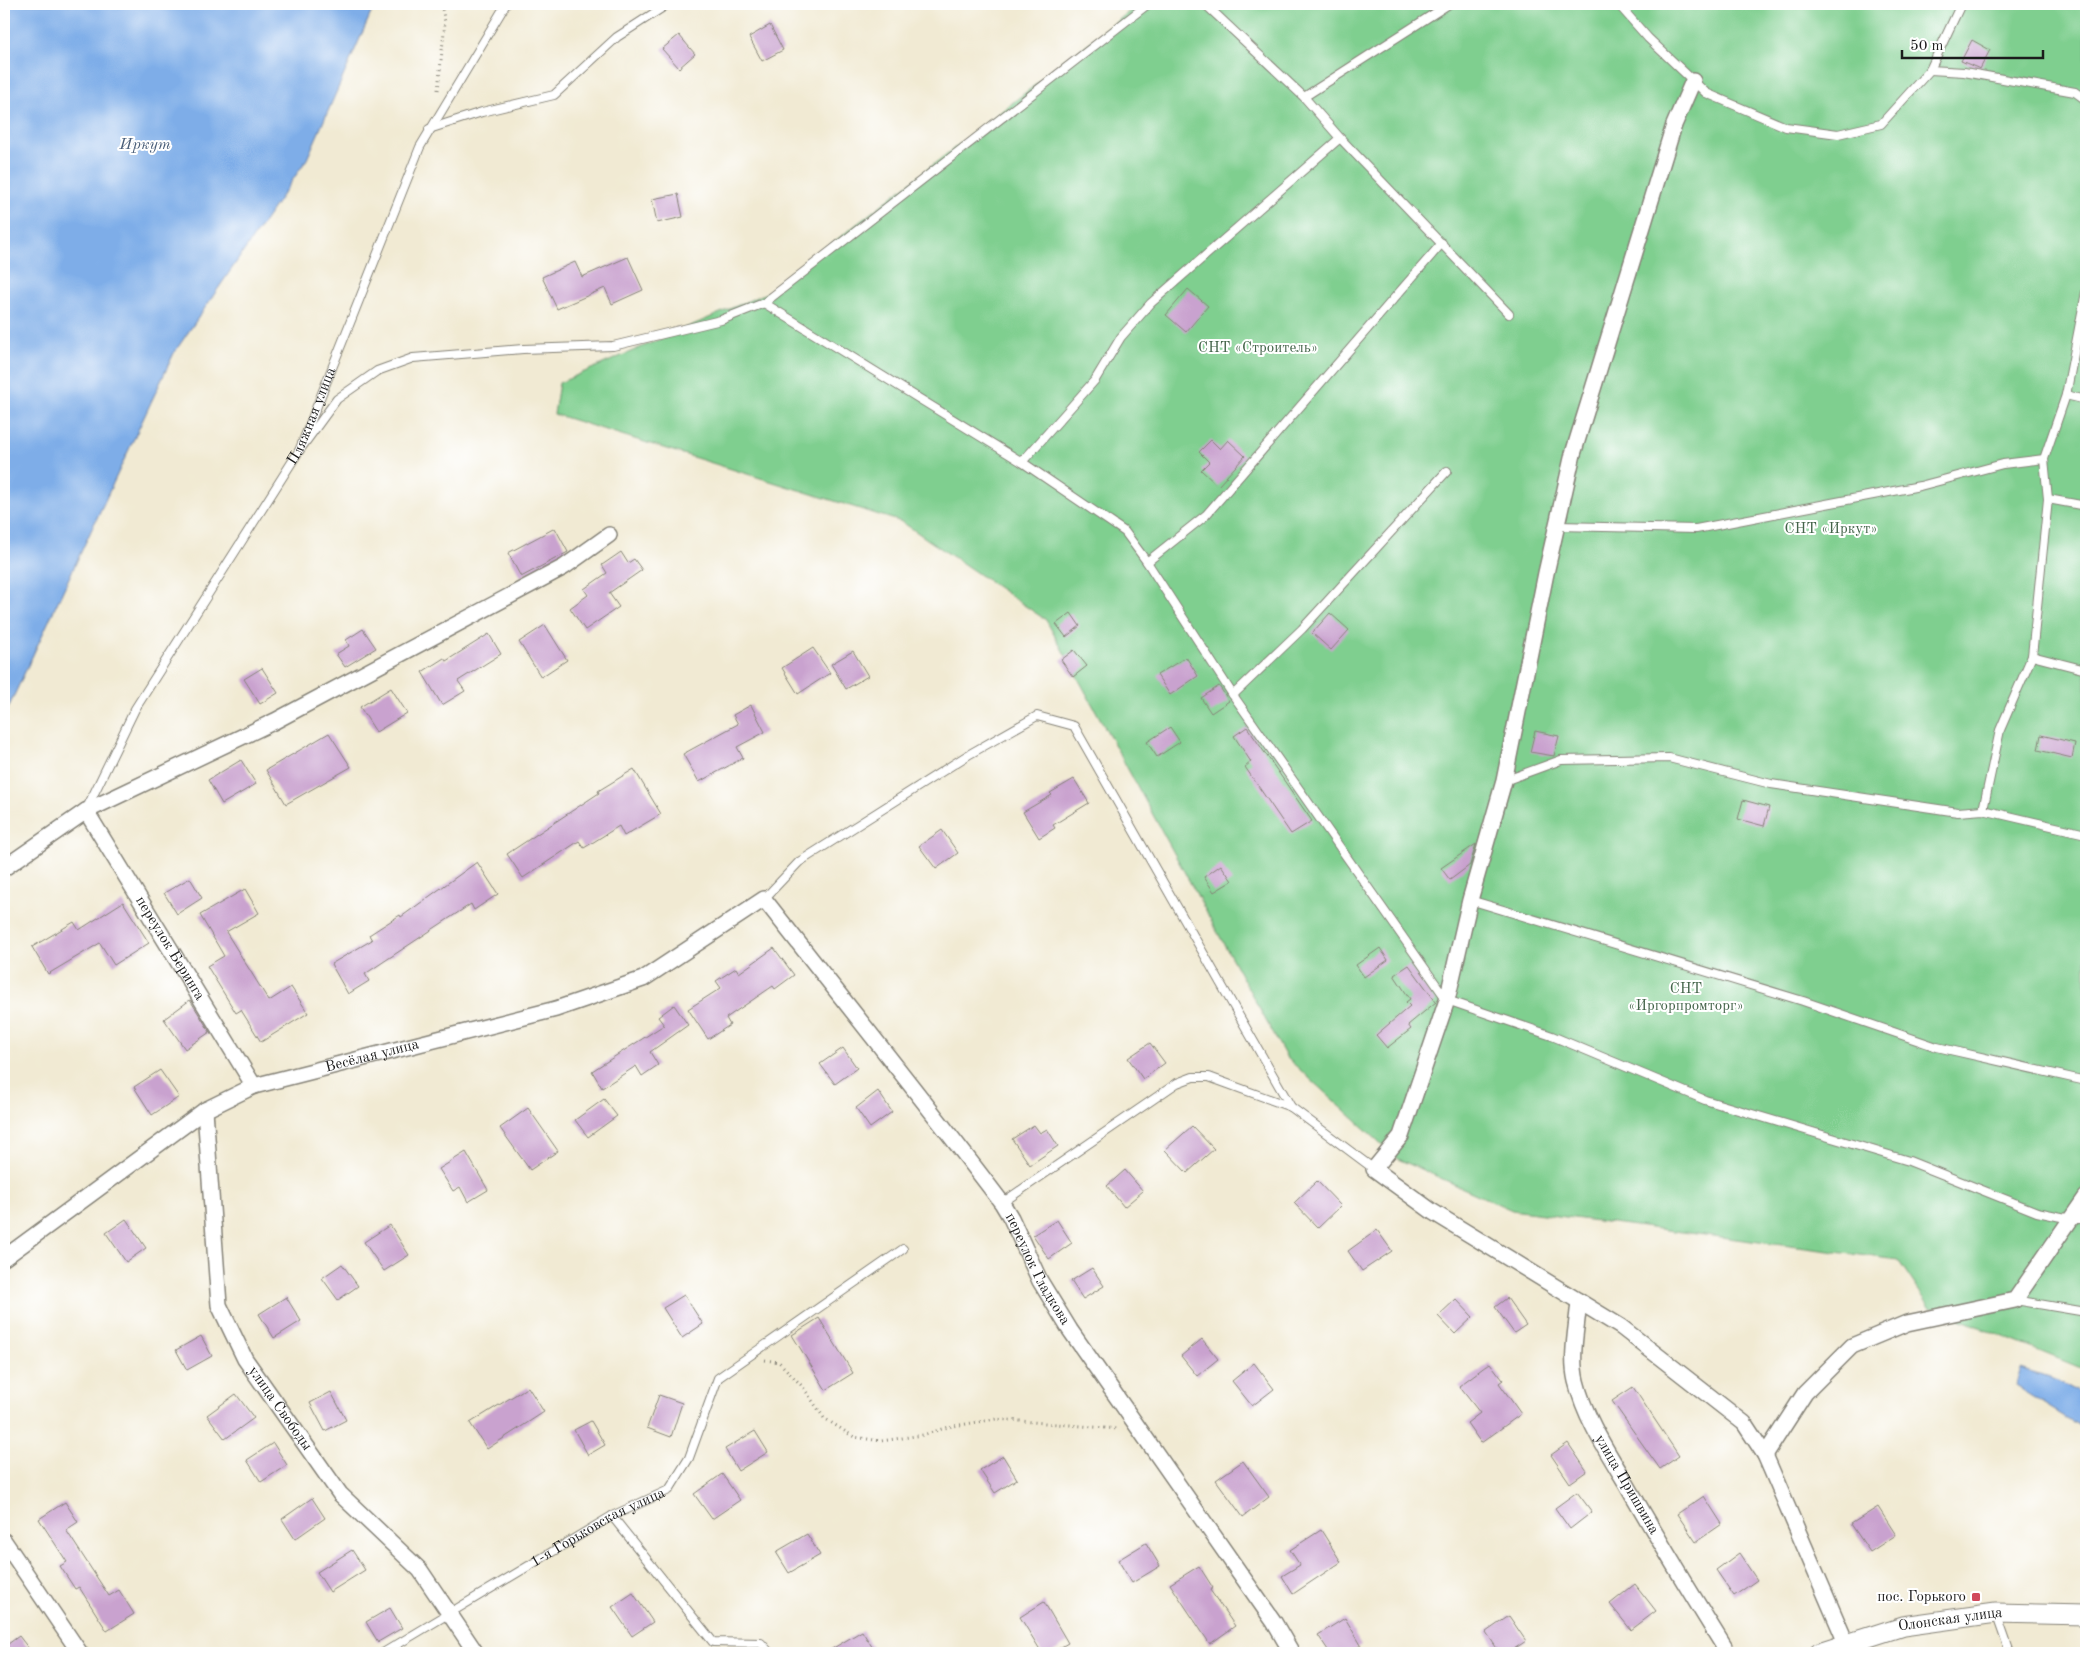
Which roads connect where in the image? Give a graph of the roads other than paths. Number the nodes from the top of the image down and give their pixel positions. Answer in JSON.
{"nodes":[{"id":1,"x":506,"y":4,"type":"edge"},
{"id":2,"x":668,"y":4,"type":"edge"},
{"id":3,"x":1148,"y":4,"type":"edge"},
{"id":4,"x":1205,"y":4,"type":"edge"},
{"id":5,"x":1449,"y":4,"type":"edge"},
{"id":6,"x":1618,"y":4,"type":"edge"},
{"id":7,"x":1961,"y":4,"type":"edge"},
{"id":8,"x":1930,"y":70,"type":"junction"},
{"id":9,"x":1693,"y":81,"type":"junction"},
{"id":10,"x":1304,"y":96,"type":"junction"},
{"id":11,"x":2086,"y":100,"type":"edge"},
{"id":12,"x":429,"y":129,"type":"junction"},
{"id":13,"x":1340,"y":138,"type":"junction"},
{"id":14,"x":1442,"y":243,"type":"junction"},
{"id":15,"x":2086,"y":292,"type":"edge"},
{"id":16,"x":764,"y":303,"type":"junction"},
{"id":17,"x":1509,"y":314,"type":"dead end"},
{"id":18,"x":2066,"y":395,"type":"junction"},
{"id":19,"x":2086,"y":400,"type":"edge"},
{"id":20,"x":299,"y":451,"type":"junction"},
{"id":21,"x":2044,"y":459,"type":"junction"},
{"id":22,"x":1022,"y":462,"type":"junction"},
{"id":23,"x":1447,"y":471,"type":"dead end"},
{"id":24,"x":2048,"y":499,"type":"junction"},
{"id":25,"x":2086,"y":506,"type":"edge"},
{"id":26,"x":1557,"y":526,"type":"junction"},
{"id":27,"x":609,"y":535,"type":"dead end"},
{"id":28,"x":1147,"y":562,"type":"junction"},
{"id":29,"x":2032,"y":656,"type":"junction"},
{"id":30,"x":2086,"y":670,"type":"edge"},
{"id":31,"x":1232,"y":695,"type":"junction"},
{"id":32,"x":1504,"y":780,"type":"junction"},
{"id":33,"x":1983,"y":810,"type":"junction"},
{"id":34,"x":86,"y":811,"type":"junction"},
{"id":35,"x":2086,"y":834,"type":"edge"},
{"id":36,"x":4,"y":868,"type":"edge"},
{"id":37,"x":764,"y":898,"type":"junction"},
{"id":38,"x":1470,"y":900,"type":"junction"},
{"id":39,"x":1448,"y":1000,"type":"junction"},
{"id":40,"x":2086,"y":1081,"type":"edge"},
{"id":41,"x":254,"y":1086,"type":"junction"},
{"id":42,"x":1291,"y":1107,"type":"junction"},
{"id":43,"x":205,"y":1110,"type":"junction"},
{"id":44,"x":1374,"y":1169,"type":"junction"},
{"id":45,"x":2086,"y":1196,"type":"edge"},
{"id":46,"x":1002,"y":1202,"type":"junction"},
{"id":47,"x":2079,"y":1219,"type":"edge"},
{"id":48,"x":903,"y":1249,"type":"dead end"},
{"id":49,"x":4,"y":1258,"type":"edge"},
{"id":50,"x":2015,"y":1300,"type":"junction"},
{"id":51,"x":1579,"y":1301,"type":"junction"},
{"id":52,"x":2086,"y":1312,"type":"edge"},
{"id":53,"x":1764,"y":1455,"type":"junction"},
{"id":54,"x":612,"y":1516,"type":"junction"},
{"id":55,"x":4,"y":1541,"type":"edge"},
{"id":56,"x":450,"y":1613,"type":"junction"},
{"id":57,"x":1996,"y":1613,"type":"junction"},
{"id":58,"x":2086,"y":1615,"type":"edge"},
{"id":59,"x":1849,"y":1649,"type":"edge"},
{"id":60,"x":80,"y":1653,"type":"edge"},
{"id":61,"x":383,"y":1653,"type":"edge"},
{"id":62,"x":476,"y":1653,"type":"edge"},
{"id":63,"x":770,"y":1653,"type":"edge"},
{"id":64,"x":1292,"y":1653,"type":"edge"},
{"id":65,"x":1728,"y":1653,"type":"edge"},
{"id":66,"x":1819,"y":1653,"type":"edge"},
{"id":67,"x":2010,"y":1653,"type":"edge"}],
"edges":[{"from":1,"to":12,"type":"lane","name":"Пляжная улица"},
{"from":2,"to":12,"type":"lane"},
{"from":3,"to":16,"type":"lane"},
{"from":4,"to":10,"type":"lane"},
{"from":5,"to":10,"type":"lane"},
{"from":6,"to":9,"type":"lane"},
{"from":7,"to":8,"type":"lane"},
{"from":8,"to":9,"type":"lane"},
{"from":8,"to":11,"type":"lane"},
{"from":9,"to":26,"type":"street"},
{"from":10,"to":13,"type":"lane"},
{"from":12,"to":20,"type":"lane","name":"Пляжная улица"},
{"from":13,"to":14,"type":"lane"},
{"from":13,"to":22,"type":"lane"},
{"from":14,"to":17,"type":"lane"},
{"from":14,"to":28,"type":"lane"},
{"from":15,"to":18,"type":"lane"},
{"from":16,"to":20,"type":"lane"},
{"from":16,"to":22,"type":"lane"},
{"from":18,"to":19,"type":"lane"},
{"from":18,"to":21,"type":"lane"},
{"from":20,"to":34,"type":"lane","name":"Пляжная улица"},
{"from":21,"to":24,"type":"lane"},
{"from":21,"to":26,"type":"lane"},
{"from":22,"to":28,"type":"lane"},
{"from":23,"to":31,"type":"lane"},
{"from":24,"to":25,"type":"lane"},
{"from":24,"to":29,"type":"lane"},
{"from":26,"to":32,"type":"street"},
{"from":27,"to":34,"type":"street","name":"Пляжная улица"},
{"from":28,"to":31,"type":"lane"},
{"from":29,"to":30,"type":"lane"},
{"from":29,"to":33,"type":"lane"},
{"from":31,"to":39,"type":"lane"},
{"from":32,"to":33,"type":"lane"},
{"from":32,"to":38,"type":"street"},
{"from":33,"to":35,"type":"lane"},
{"from":34,"to":36,"type":"street","name":"Пляжная улица"},
{"from":34,"to":41,"type":"street","name":"переулок Беринга"},
{"from":37,"to":41,"type":"street","name":"Весёлая улица"},
{"from":37,"to":42,"type":"lane"},
{"from":37,"to":46,"type":"street","name":"переулок Гладкова"},
{"from":38,"to":39,"type":"street"},
{"from":38,"to":40,"type":"lane"},
{"from":39,"to":44,"type":"street"},
{"from":39,"to":47,"type":"lane"},
{"from":41,"to":43,"type":"street","name":"Весёлая улица"},
{"from":42,"to":44,"type":"lane"},
{"from":42,"to":46,"type":"lane"},
{"from":43,"to":49,"type":"street","name":"Весёлая улица"},
{"from":43,"to":56,"type":"street","name":"улица Свободы"},
{"from":44,"to":51,"type":"street"},
{"from":45,"to":47,"type":"street"},
{"from":46,"to":64,"type":"street","name":"переулок Гладкова"},
{"from":47,"to":50,"type":"street"},
{"from":48,"to":54,"type":"lane","name":"1-я Горьковская улица"},
{"from":50,"to":52,"type":"lane"},
{"from":50,"to":53,"type":"street"},
{"from":51,"to":53,"type":"street"},
{"from":51,"to":65,"type":"street","name":"улица Пришвина"},
{"from":53,"to":59,"type":"street"},
{"from":54,"to":56,"type":"lane","name":"1-я Горьковская улица"},
{"from":54,"to":63,"type":"lane"},
{"from":55,"to":60,"type":"street"},
{"from":56,"to":61,"type":"lane","name":"1-я Горьковская улица"},
{"from":56,"to":62,"type":"street","name":"улица Свободы"},
{"from":57,"to":58,"type":"street","name":"Олонская улица"},
{"from":57,"to":59,"type":"street","name":"Олонская улица"},
{"from":57,"to":67,"type":"lane"},
{"from":59,"to":66,"type":"street","name":"Олонская улица"}]}
